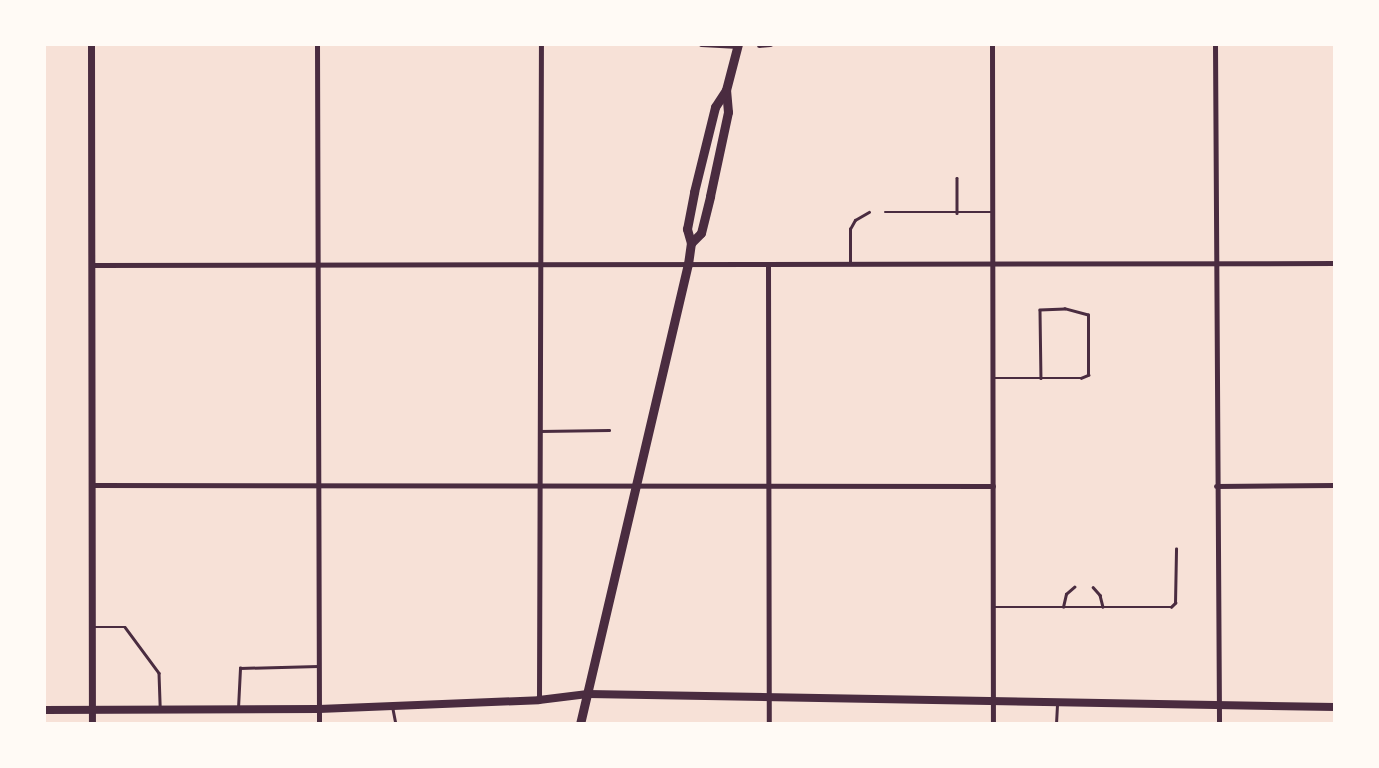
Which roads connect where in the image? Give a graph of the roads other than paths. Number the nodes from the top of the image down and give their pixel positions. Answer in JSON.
{"nodes":[{"id":1,"x":91,"y":44,"type":"edge"},
{"id":2,"x":317,"y":44,"type":"edge"},
{"id":3,"x":541,"y":44,"type":"edge"},
{"id":4,"x":701,"y":44,"type":"edge"},
{"id":5,"x":770,"y":44,"type":"edge"},
{"id":6,"x":992,"y":44,"type":"edge"},
{"id":7,"x":1215,"y":44,"type":"edge"},
{"id":8,"x":738,"y":45,"type":"edge"},
{"id":9,"x":759,"y":45,"type":"edge"},
{"id":10,"x":726,"y":90,"type":"junction"},
{"id":11,"x":957,"y":178,"type":"dead end"},
{"id":12,"x":869,"y":212,"type":"dead end"},
{"id":13,"x":885,"y":212,"type":"dead end"},
{"id":14,"x":993,"y":212,"type":"junction"},
{"id":15,"x":957,"y":213,"type":"junction"},
{"id":16,"x":691,"y":243,"type":"junction"},
{"id":17,"x":850,"y":263,"type":"junction"},
{"id":18,"x":993,"y":263,"type":"junction"},
{"id":19,"x":1216,"y":263,"type":"junction"},
{"id":20,"x":1335,"y":263,"type":"edge"},
{"id":21,"x":540,"y":264,"type":"junction"},
{"id":22,"x":688,"y":264,"type":"junction"},
{"id":23,"x":768,"y":264,"type":"junction"},
{"id":24,"x":92,"y":265,"type":"junction"},
{"id":25,"x":318,"y":265,"type":"junction"},
{"id":26,"x":993,"y":378,"type":"junction"},
{"id":27,"x":1041,"y":378,"type":"junction"},
{"id":28,"x":609,"y":430,"type":"dead end"},
{"id":29,"x":540,"y":431,"type":"junction"},
{"id":30,"x":93,"y":485,"type":"junction"},
{"id":31,"x":1335,"y":485,"type":"edge"},
{"id":32,"x":317,"y":486,"type":"junction"},
{"id":33,"x":768,"y":486,"type":"junction"},
{"id":34,"x":993,"y":486,"type":"junction"},
{"id":35,"x":1216,"y":486,"type":"junction"},
{"id":36,"x":540,"y":487,"type":"junction"},
{"id":37,"x":635,"y":487,"type":"junction"},
{"id":38,"x":1176,"y":549,"type":"dead end"},
{"id":39,"x":1074,"y":587,"type":"dead end"},
{"id":40,"x":1093,"y":587,"type":"dead end"},
{"id":41,"x":993,"y":607,"type":"junction"},
{"id":42,"x":1063,"y":607,"type":"junction"},
{"id":43,"x":1103,"y":607,"type":"junction"},
{"id":44,"x":93,"y":627,"type":"junction"},
{"id":45,"x":318,"y":666,"type":"junction"},
{"id":46,"x":587,"y":694,"type":"junction"},
{"id":47,"x":768,"y":695,"type":"junction"},
{"id":48,"x":539,"y":700,"type":"junction"},
{"id":49,"x":993,"y":703,"type":"junction"},
{"id":50,"x":1057,"y":704,"type":"junction"},
{"id":51,"x":393,"y":706,"type":"junction"},
{"id":52,"x":1219,"y":707,"type":"junction"},
{"id":53,"x":1335,"y":707,"type":"edge"},
{"id":54,"x":319,"y":709,"type":"junction"},
{"id":55,"x":44,"y":710,"type":"edge"},
{"id":56,"x":92,"y":710,"type":"junction"},
{"id":57,"x":160,"y":710,"type":"junction"},
{"id":58,"x":237,"y":710,"type":"junction"},
{"id":59,"x":92,"y":724,"type":"edge"},
{"id":60,"x":319,"y":724,"type":"edge"},
{"id":61,"x":396,"y":724,"type":"edge"},
{"id":62,"x":580,"y":724,"type":"edge"},
{"id":63,"x":769,"y":724,"type":"edge"},
{"id":64,"x":993,"y":724,"type":"edge"},
{"id":65,"x":1056,"y":724,"type":"edge"},
{"id":66,"x":1219,"y":724,"type":"edge"}],
"edges":[{"from":1,"to":24,"type":"street"},
{"from":2,"to":25,"type":"street"},
{"from":3,"to":21,"type":"street"},
{"from":4,"to":8,"type":"street"},
{"from":5,"to":9,"type":"street"},
{"from":6,"to":14,"type":"street"},
{"from":7,"to":19,"type":"street"},
{"from":8,"to":10,"type":"main road"},
{"from":10,"to":16,"type":"main road"},
{"from":10,"to":16,"type":"main road"},
{"from":11,"to":15,"type":"lane"},
{"from":12,"to":17,"type":"lane"},
{"from":13,"to":15,"type":"lane"},
{"from":14,"to":15,"type":"lane"},
{"from":14,"to":18,"type":"street"},
{"from":16,"to":22,"type":"main road"},
{"from":17,"to":18,"type":"street"},
{"from":17,"to":23,"type":"street"},
{"from":18,"to":19,"type":"street"},
{"from":18,"to":26,"type":"street"},
{"from":19,"to":20,"type":"street"},
{"from":19,"to":35,"type":"street"},
{"from":21,"to":22,"type":"street"},
{"from":21,"to":25,"type":"street"},
{"from":21,"to":29,"type":"street"},
{"from":22,"to":23,"type":"street"},
{"from":22,"to":37,"type":"main road"},
{"from":23,"to":33,"type":"street"},
{"from":24,"to":25,"type":"street"},
{"from":24,"to":30,"type":"street"},
{"from":25,"to":32,"type":"street"},
{"from":26,"to":27,"type":"lane"},
{"from":26,"to":34,"type":"street"},
{"from":27,"to":27,"type":"lane"},
{"from":28,"to":29,"type":"lane"},
{"from":29,"to":36,"type":"street"},
{"from":30,"to":32,"type":"street"},
{"from":30,"to":44,"type":"street"},
{"from":31,"to":35,"type":"street"},
{"from":32,"to":36,"type":"street"},
{"from":32,"to":45,"type":"street"},
{"from":33,"to":34,"type":"street"},
{"from":33,"to":37,"type":"street"},
{"from":33,"to":47,"type":"street"},
{"from":34,"to":41,"type":"street"},
{"from":35,"to":52,"type":"street"},
{"from":36,"to":37,"type":"street"},
{"from":36,"to":48,"type":"street"},
{"from":37,"to":46,"type":"main road"},
{"from":38,"to":43,"type":"lane"},
{"from":39,"to":42,"type":"lane"},
{"from":40,"to":43,"type":"lane"},
{"from":41,"to":42,"type":"lane"},
{"from":41,"to":49,"type":"street"},
{"from":42,"to":43,"type":"lane"},
{"from":44,"to":56,"type":"street"},
{"from":44,"to":57,"type":"lane"},
{"from":45,"to":54,"type":"street"},
{"from":45,"to":58,"type":"lane"},
{"from":46,"to":47,"type":"main road"},
{"from":46,"to":48,"type":"main road"},
{"from":46,"to":62,"type":"main road"},
{"from":47,"to":49,"type":"main road"},
{"from":47,"to":63,"type":"street"},
{"from":48,"to":51,"type":"main road"},
{"from":49,"to":50,"type":"main road"},
{"from":49,"to":64,"type":"street"},
{"from":50,"to":52,"type":"main road"},
{"from":50,"to":65,"type":"lane"},
{"from":51,"to":54,"type":"main road"},
{"from":51,"to":61,"type":"lane"},
{"from":52,"to":53,"type":"main road"},
{"from":52,"to":66,"type":"street"},
{"from":54,"to":58,"type":"main road"},
{"from":54,"to":60,"type":"street"},
{"from":55,"to":56,"type":"main road"},
{"from":56,"to":57,"type":"main road"},
{"from":56,"to":59,"type":"street"},
{"from":57,"to":58,"type":"main road"}]}
